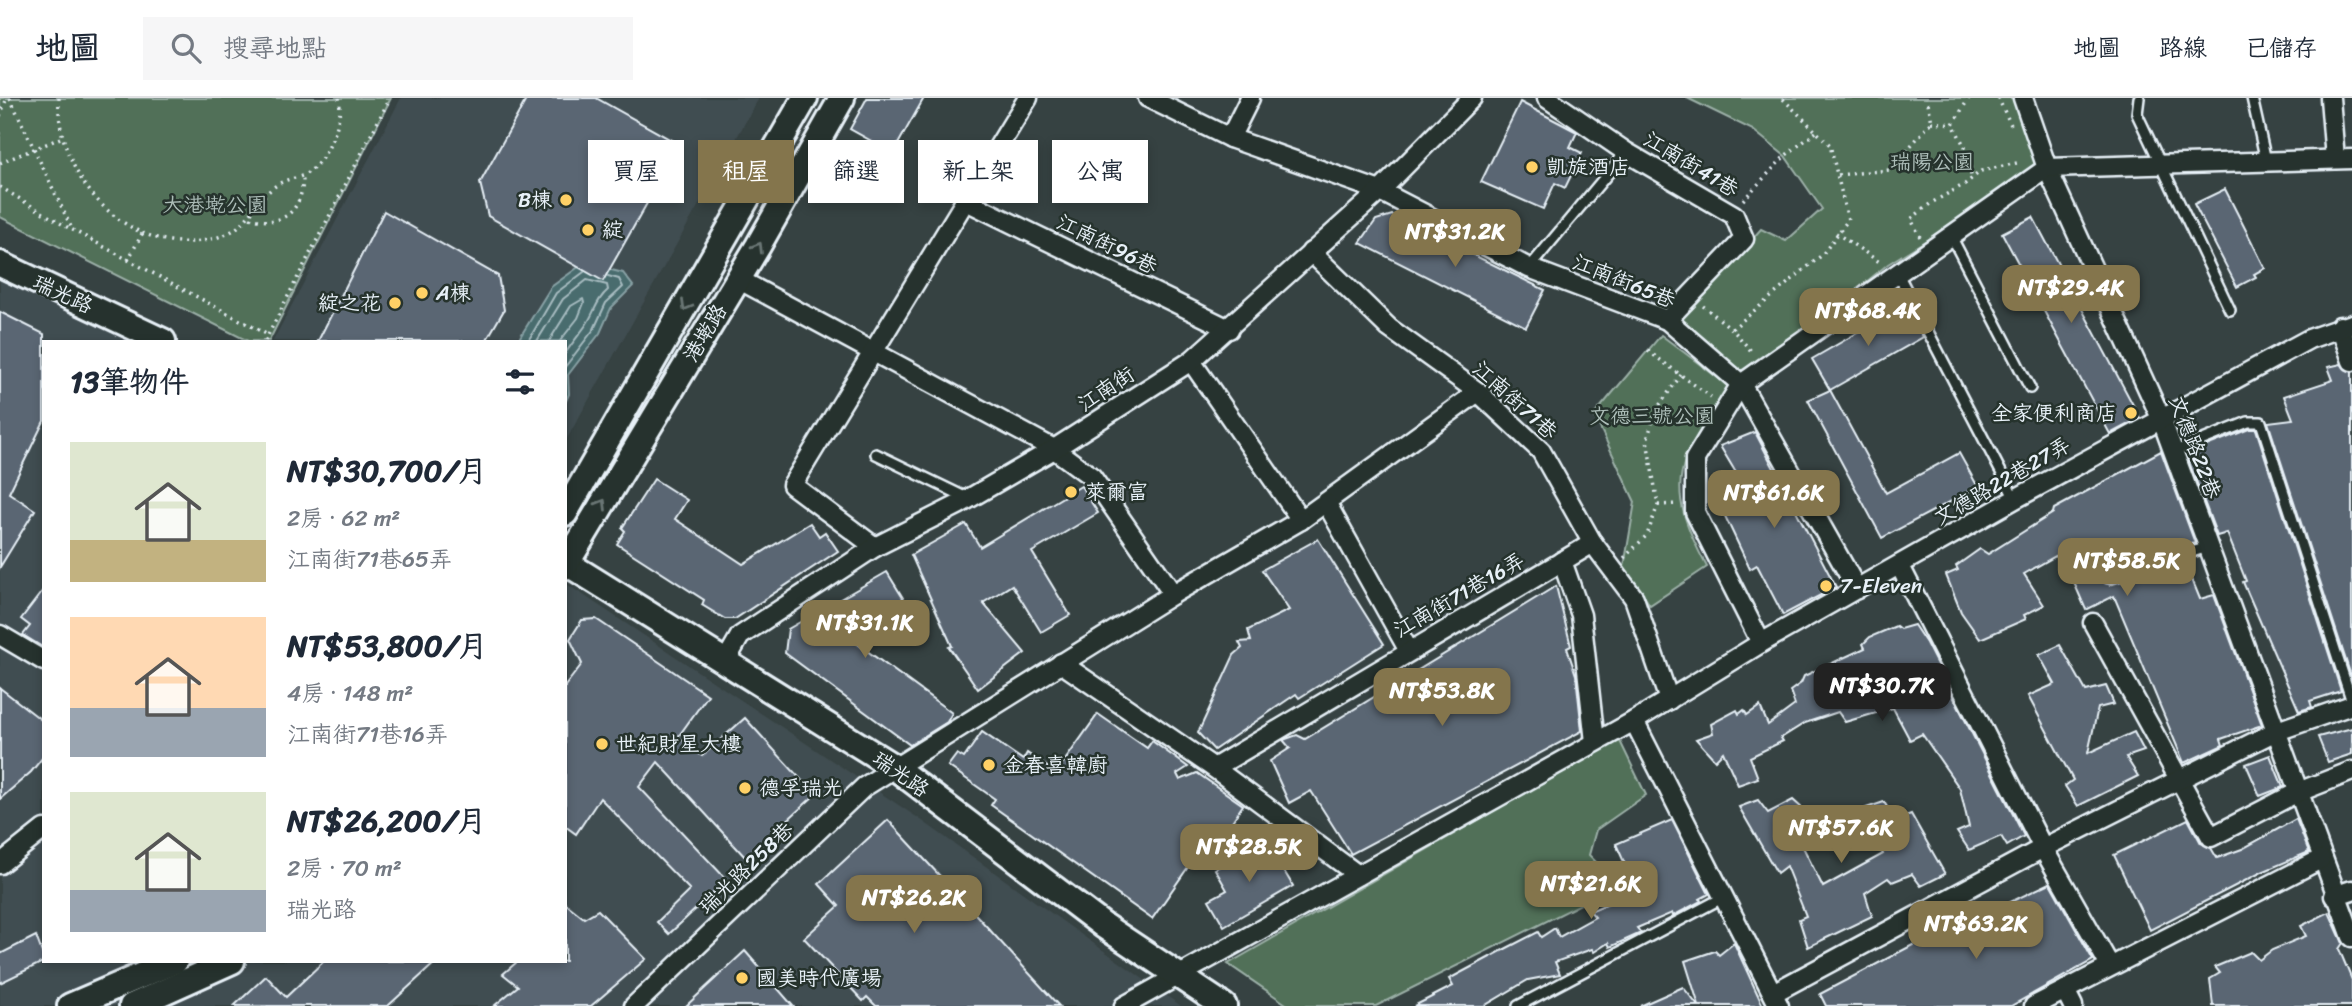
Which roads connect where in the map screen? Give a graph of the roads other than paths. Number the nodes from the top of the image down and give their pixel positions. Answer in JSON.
{"nodes":[{"id":1,"x":805,"y":98,"type":"edge"},
{"id":2,"x":842,"y":98,"type":"edge"},
{"id":3,"x":1028,"y":98,"type":"edge"},
{"id":4,"x":1148,"y":98,"type":"edge"},
{"id":5,"x":1250,"y":98,"type":"edge"},
{"id":6,"x":1472,"y":98,"type":"edge"},
{"id":7,"x":1547,"y":98,"type":"edge"},
{"id":8,"x":2023,"y":98,"type":"edge"},
{"id":9,"x":2139,"y":98,"type":"edge"},
{"id":10,"x":2252,"y":98,"type":"edge"},
{"id":11,"x":2330,"y":98,"type":"edge"},
{"id":12,"x":1230,"y":138,"type":"junction"},
{"id":13,"x":1002,"y":140,"type":"edge"},
{"id":14,"x":1626,"y":152,"type":"junction"},
{"id":15,"x":2344,"y":159,"type":"edge"},
{"id":16,"x":2266,"y":161,"type":"junction"},
{"id":17,"x":2158,"y":163,"type":"junction"},
{"id":18,"x":2047,"y":168,"type":"junction"},
{"id":19,"x":1380,"y":191,"type":"junction"},
{"id":20,"x":962,"y":203,"type":"edge"},
{"id":21,"x":970,"y":203,"type":"edge"},
{"id":22,"x":1951,"y":236,"type":"junction"},
{"id":23,"x":1311,"y":252,"type":"junction"},
{"id":24,"x":0,"y":264,"type":"edge"},
{"id":25,"x":1530,"y":268,"type":"junction"},
{"id":26,"x":1898,"y":274,"type":"junction"},
{"id":27,"x":737,"y":279,"type":"junction"},
{"id":28,"x":2230,"y":310,"type":"dead end"},
{"id":29,"x":1667,"y":320,"type":"junction"},
{"id":30,"x":2346,"y":325,"type":"edge"},
{"id":31,"x":1229,"y":329,"type":"junction"},
{"id":32,"x":161,"y":340,"type":"edge"},
{"id":33,"x":872,"y":351,"type":"junction"},
{"id":34,"x":2352,"y":360,"type":"edge"},
{"id":35,"x":1191,"y":362,"type":"junction"},
{"id":36,"x":1741,"y":384,"type":"junction"},
{"id":37,"x":2030,"y":388,"type":"dead end"},
{"id":38,"x":1478,"y":392,"type":"junction"},
{"id":39,"x":2161,"y":418,"type":"junction"},
{"id":40,"x":1054,"y":449,"type":"junction"},
{"id":41,"x":2173,"y":452,"type":"junction"},
{"id":42,"x":876,"y":454,"type":"dead end"},
{"id":43,"x":968,"y":499,"type":"junction"},
{"id":44,"x":2015,"y":499,"type":"junction"},
{"id":45,"x":1326,"y":504,"type":"junction"},
{"id":46,"x":567,"y":510,"type":"edge"},
{"id":47,"x":1301,"y":520,"type":"junction"},
{"id":48,"x":1593,"y":543,"type":"junction"},
{"id":49,"x":875,"y":547,"type":"junction"},
{"id":50,"x":2208,"y":547,"type":"junction"},
{"id":51,"x":567,"y":561,"type":"edge"},
{"id":52,"x":1562,"y":561,"type":"junction"},
{"id":53,"x":567,"y":564,"type":"edge"},
{"id":54,"x":1900,"y":566,"type":"junction"},
{"id":55,"x":2108,"y":578,"type":"dead end"},
{"id":56,"x":1862,"y":586,"type":"junction"},
{"id":57,"x":1173,"y":594,"type":"junction"},
{"id":58,"x":2093,"y":623,"type":"dead end"},
{"id":59,"x":0,"y":635,"type":"edge"},
{"id":60,"x":1761,"y":643,"type":"junction"},
{"id":61,"x":1409,"y":651,"type":"junction"},
{"id":62,"x":42,"y":660,"type":"edge"},
{"id":63,"x":725,"y":662,"type":"junction"},
{"id":64,"x":1061,"y":663,"type":"junction"},
{"id":65,"x":1669,"y":700,"type":"junction"},
{"id":66,"x":2352,"y":704,"type":"edge"},
{"id":67,"x":1634,"y":721,"type":"junction"},
{"id":68,"x":2274,"y":732,"type":"junction"},
{"id":69,"x":1595,"y":742,"type":"junction"},
{"id":70,"x":894,"y":767,"type":"junction"},
{"id":71,"x":1214,"y":768,"type":"junction"},
{"id":72,"x":2352,"y":771,"type":"edge"},
{"id":73,"x":2178,"y":780,"type":"junction"},
{"id":74,"x":2297,"y":793,"type":"junction"},
{"id":75,"x":42,"y":831,"type":"edge"},
{"id":76,"x":2043,"y":848,"type":"junction"},
{"id":77,"x":2321,"y":859,"type":"junction"},
{"id":78,"x":0,"y":864,"type":"edge"},
{"id":79,"x":1358,"y":875,"type":"junction"},
{"id":80,"x":2352,"y":890,"type":"edge"},
{"id":81,"x":1725,"y":896,"type":"junction"},
{"id":82,"x":2334,"y":896,"type":"junction"},
{"id":83,"x":2352,"y":937,"type":"edge"},
{"id":84,"x":170,"y":963,"type":"edge"},
{"id":85,"x":229,"y":963,"type":"edge"},
{"id":86,"x":2110,"y":966,"type":"junction"},
{"id":87,"x":1177,"y":976,"type":"junction"},
{"id":88,"x":2065,"y":990,"type":"junction"},
{"id":89,"x":166,"y":1000,"type":"edge"},
{"id":90,"x":1776,"y":1000,"type":"edge"},
{"id":91,"x":70,"y":1006,"type":"edge"},
{"id":92,"x":132,"y":1006,"type":"edge"},
{"id":93,"x":634,"y":1006,"type":"edge"},
{"id":94,"x":1124,"y":1006,"type":"edge"},
{"id":95,"x":1224,"y":1006,"type":"edge"},
{"id":96,"x":1518,"y":1006,"type":"edge"},
{"id":97,"x":2034,"y":1006,"type":"edge"},
{"id":98,"x":2073,"y":1006,"type":"edge"}],
"edges":[{"from":1,"to":46,"type":"street","name":"港墘路","one_way":true},
{"from":27,"to":2,"type":"street","name":"港墘路","one_way":true},
{"from":3,"to":13,"type":"street"},
{"from":4,"to":12,"type":"street","name":"江南街65巷"},
{"from":5,"to":12,"type":"street"},
{"from":6,"to":19,"type":"street","name":"江南街"},
{"from":7,"to":14,"type":"street","name":"江南街41巷"},
{"from":8,"to":18,"type":"street","name":"文德路22巷"},
{"from":9,"to":17,"type":"lane"},
{"from":10,"to":16,"type":"lane"},
{"from":11,"to":15,"type":"street"},
{"from":12,"to":19,"type":"street","name":"江南街65巷"},
{"from":14,"to":25,"type":"lane"},
{"from":14,"to":29,"type":"street","name":"江南街41巷"},
{"from":15,"to":16,"type":"street"},
{"from":16,"to":17,"type":"street"},
{"from":17,"to":18,"type":"street"},
{"from":17,"to":28,"type":"lane"},
{"from":18,"to":22,"type":"street"},
{"from":18,"to":39,"type":"street","name":"文德路22巷"},
{"from":19,"to":23,"type":"street","name":"江南街"},
{"from":19,"to":25,"type":"street","name":"江南街65巷"},
{"from":20,"to":33,"type":"street"},
{"from":21,"to":31,"type":"street","name":"江南街96巷"},
{"from":22,"to":26,"type":"street"},
{"from":22,"to":37,"type":"lane"},
{"from":23,"to":31,"type":"street","name":"江南街"},
{"from":23,"to":38,"type":"street","name":"江南街71巷"},
{"from":24,"to":32,"type":"street","name":"瑞光路"},
{"from":25,"to":29,"type":"street","name":"江南街65巷"},
{"from":26,"to":36,"type":"street"},
{"from":26,"to":44,"type":"lane"},
{"from":27,"to":33,"type":"street"},
{"from":51,"to":27,"type":"street","name":"港墘路","one_way":true},
{"from":29,"to":36,"type":"street","name":"江南街65巷"},
{"from":30,"to":34,"type":"street"},
{"from":30,"to":39,"type":"street","name":"文德路22巷27弄"},
{"from":31,"to":35,"type":"street","name":"江南街"},
{"from":33,"to":40,"type":"street"},
{"from":33,"to":49,"type":"street"},
{"from":35,"to":40,"type":"street","name":"江南街"},
{"from":35,"to":47,"type":"street"},
{"from":36,"to":56,"type":"street","name":"江南街65巷"},
{"from":36,"to":60,"type":"street"},
{"from":38,"to":45,"type":"street","name":"瑞光路258巷"},
{"from":38,"to":48,"type":"street","name":"江南街71巷"},
{"from":39,"to":41,"type":"street","name":"文德路22巷"},
{"from":39,"to":44,"type":"street","name":"文德路22巷27弄"},
{"from":40,"to":43,"type":"street","name":"江南街"},
{"from":40,"to":57,"type":"street"},
{"from":41,"to":50,"type":"street","name":"文德路22巷"},
{"from":41,"to":66,"type":"lane"},
{"from":42,"to":43,"type":"lane"},
{"from":43,"to":49,"type":"street","name":"江南街"},
{"from":44,"to":54,"type":"street","name":"文德路22巷27弄"},
{"from":45,"to":47,"type":"street","name":"瑞光路258巷"},
{"from":45,"to":61,"type":"street"},
{"from":47,"to":57,"type":"street","name":"瑞光路258巷"},
{"from":48,"to":52,"type":"street","name":"江南街71巷16弄"},
{"from":48,"to":65,"type":"street","name":"江南街71巷"},
{"from":49,"to":63,"type":"street","name":"江南街"},
{"from":50,"to":55,"type":"lane"},
{"from":50,"to":68,"type":"street","name":"文德路22巷"},
{"from":52,"to":61,"type":"street","name":"江南街71巷16弄"},
{"from":52,"to":69,"type":"street"},
{"from":53,"to":63,"type":"street","name":"瑞光路"},
{"from":54,"to":56,"type":"street","name":"文德路22巷27弄"},
{"from":54,"to":76,"type":"street"},
{"from":56,"to":60,"type":"street","name":"文德路22巷27弄"},
{"from":57,"to":64,"type":"street","name":"瑞光路258巷"},
{"from":58,"to":73,"type":"street"},
{"from":59,"to":62,"type":"street"},
{"from":60,"to":65,"type":"street","name":"文德路22巷27弄"},
{"from":61,"to":71,"type":"street","name":"江南街71巷16弄"},
{"from":63,"to":70,"type":"street","name":"瑞光路"},
{"from":64,"to":70,"type":"street","name":"瑞光路258巷"},
{"from":64,"to":71,"type":"street"},
{"from":65,"to":67,"type":"street","name":"文德路22巷27弄"},
{"from":66,"to":68,"type":"street"},
{"from":67,"to":69,"type":"street"},
{"from":67,"to":81,"type":"street"},
{"from":68,"to":73,"type":"street"},
{"from":68,"to":74,"type":"street","name":"文德路22巷"},
{"from":69,"to":79,"type":"street"},
{"from":70,"to":87,"type":"street","name":"瑞光路"},
{"from":70,"to":93,"type":"street","name":"瑞光路258巷"},
{"from":71,"to":79,"type":"street"},
{"from":72,"to":74,"type":"street"},
{"from":73,"to":74,"type":"street"},
{"from":73,"to":76,"type":"street"},
{"from":74,"to":77,"type":"street","name":"文德路22巷"},
{"from":75,"to":78,"type":"street"},
{"from":76,"to":86,"type":"street"},
{"from":76,"to":90,"type":"street"},
{"from":77,"to":82,"type":"street","name":"文德路22巷"},
{"from":77,"to":86,"type":"street"},
{"from":79,"to":87,"type":"street"},
{"from":80,"to":82,"type":"street"},
{"from":81,"to":90,"type":"street"},
{"from":81,"to":96,"type":"lane"},
{"from":82,"to":83,"type":"street","name":"文德路22巷"},
{"from":84,"to":91,"type":"street"},
{"from":85,"to":89,"type":"street"},
{"from":86,"to":88,"type":"street"},
{"from":87,"to":94,"type":"street"},
{"from":87,"to":95,"type":"street","name":"瑞光路"},
{"from":88,"to":97,"type":"street"},
{"from":88,"to":98,"type":"street"},
{"from":89,"to":92,"type":"street"}]}
